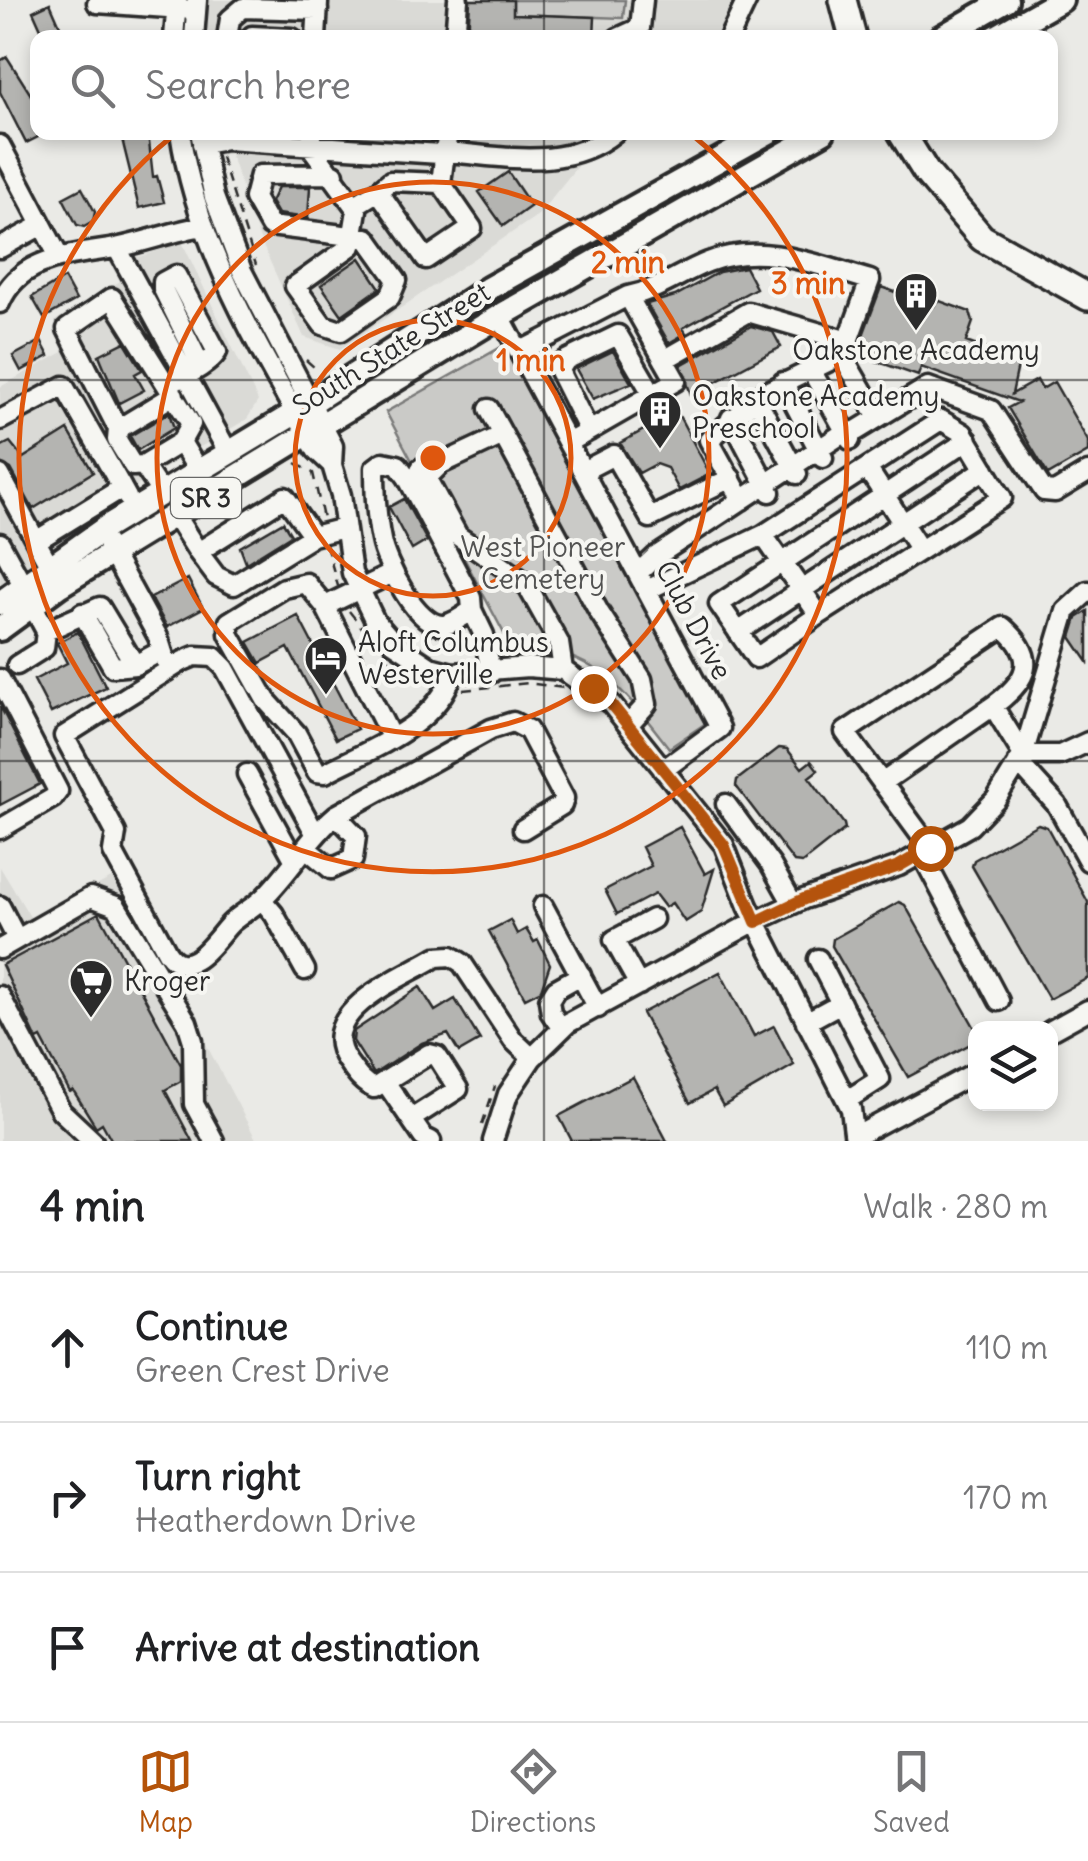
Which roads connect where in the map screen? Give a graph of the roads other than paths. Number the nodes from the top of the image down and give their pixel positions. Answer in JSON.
{"nodes":[{"id":1,"x":458,"y":0,"type":"edge"},
{"id":2,"x":643,"y":0,"type":"edge"},
{"id":3,"x":1006,"y":0,"type":"edge"},
{"id":4,"x":1061,"y":0,"type":"edge"},
{"id":5,"x":741,"y":1,"type":"edge"},
{"id":6,"x":97,"y":3,"type":"dead end"},
{"id":7,"x":176,"y":4,"type":"edge"},
{"id":8,"x":196,"y":5,"type":"edge"},
{"id":9,"x":318,"y":5,"type":"edge"},
{"id":10,"x":174,"y":30,"type":"edge"},
{"id":11,"x":194,"y":30,"type":"edge"},
{"id":12,"x":228,"y":30,"type":"edge"},
{"id":13,"x":316,"y":30,"type":"edge"},
{"id":14,"x":456,"y":30,"type":"edge"},
{"id":15,"x":640,"y":30,"type":"edge"},
{"id":16,"x":732,"y":30,"type":"edge"},
{"id":17,"x":954,"y":30,"type":"edge"},
{"id":18,"x":1008,"y":30,"type":"edge"},
{"id":19,"x":182,"y":140,"type":"edge"},
{"id":20,"x":201,"y":140,"type":"edge"},
{"id":21,"x":226,"y":140,"type":"edge"},
{"id":22,"x":312,"y":140,"type":"edge"},
{"id":23,"x":447,"y":140,"type":"edge"},
{"id":24,"x":593,"y":140,"type":"edge"},
{"id":25,"x":756,"y":140,"type":"edge"},
{"id":26,"x":808,"y":140,"type":"edge"},
{"id":27,"x":906,"y":140,"type":"edge"},
{"id":28,"x":917,"y":140,"type":"edge"},
{"id":29,"x":0,"y":145,"type":"edge"},
{"id":30,"x":445,"y":152,"type":"junction"},
{"id":31,"x":334,"y":174,"type":"junction"},
{"id":32,"x":441,"y":183,"type":"junction"},
{"id":33,"x":938,"y":185,"type":"junction"},
{"id":34,"x":378,"y":191,"type":"junction"},
{"id":35,"x":354,"y":206,"type":"junction"},
{"id":36,"x":42,"y":225,"type":"junction"},
{"id":37,"x":203,"y":226,"type":"junction"},
{"id":38,"x":353,"y":234,"type":"junction"},
{"id":39,"x":0,"y":248,"type":"edge"},
{"id":40,"x":118,"y":248,"type":"junction"},
{"id":41,"x":58,"y":255,"type":"junction"},
{"id":42,"x":628,"y":296,"type":"junction"},
{"id":43,"x":1088,"y":297,"type":"edge"},
{"id":44,"x":0,"y":303,"type":"edge"},
{"id":45,"x":148,"y":303,"type":"junction"},
{"id":46,"x":126,"y":314,"type":"junction"},
{"id":47,"x":500,"y":316,"type":"junction"},
{"id":48,"x":520,"y":352,"type":"junction"},
{"id":49,"x":664,"y":360,"type":"junction"},
{"id":50,"x":810,"y":368,"type":"junction"},
{"id":51,"x":194,"y":370,"type":"junction"},
{"id":52,"x":783,"y":382,"type":"junction"},
{"id":53,"x":171,"y":390,"type":"junction"},
{"id":54,"x":653,"y":395,"type":"junction"},
{"id":55,"x":756,"y":398,"type":"junction"},
{"id":56,"x":304,"y":408,"type":"junction"},
{"id":57,"x":489,"y":410,"type":"dead end"},
{"id":58,"x":878,"y":417,"type":"junction"},
{"id":59,"x":731,"y":418,"type":"junction"},
{"id":60,"x":0,"y":420,"type":"edge"},
{"id":61,"x":118,"y":430,"type":"junction"},
{"id":62,"x":317,"y":431,"type":"junction"},
{"id":63,"x":589,"y":431,"type":"junction"},
{"id":64,"x":850,"y":435,"type":"junction"},
{"id":65,"x":503,"y":436,"type":"junction"},
{"id":66,"x":968,"y":440,"type":"junction"},
{"id":67,"x":181,"y":442,"type":"junction"},
{"id":68,"x":568,"y":443,"type":"junction"},
{"id":69,"x":229,"y":454,"type":"junction"},
{"id":70,"x":821,"y":454,"type":"junction"},
{"id":71,"x":144,"y":466,"type":"junction"},
{"id":72,"x":866,"y":468,"type":"junction"},
{"id":73,"x":985,"y":469,"type":"junction"},
{"id":74,"x":583,"y":470,"type":"junction"},
{"id":75,"x":796,"y":471,"type":"junction"},
{"id":76,"x":199,"y":472,"type":"junction"},
{"id":77,"x":1088,"y":472,"type":"edge"},
{"id":78,"x":0,"y":475,"type":"edge"},
{"id":79,"x":730,"y":478,"type":"junction"},
{"id":80,"x":122,"y":488,"type":"junction"},
{"id":81,"x":768,"y":488,"type":"junction"},
{"id":82,"x":168,"y":491,"type":"junction"},
{"id":83,"x":884,"y":496,"type":"junction"},
{"id":84,"x":742,"y":500,"type":"junction"},
{"id":85,"x":135,"y":510,"type":"junction"},
{"id":86,"x":176,"y":516,"type":"junction"},
{"id":87,"x":903,"y":524,"type":"junction"},
{"id":88,"x":344,"y":528,"type":"junction"},
{"id":89,"x":319,"y":534,"type":"junction"},
{"id":90,"x":764,"y":535,"type":"junction"},
{"id":91,"x":36,"y":541,"type":"junction"},
{"id":92,"x":0,"y":543,"type":"edge"},
{"id":93,"x":103,"y":545,"type":"junction"},
{"id":94,"x":920,"y":550,"type":"junction"},
{"id":95,"x":198,"y":552,"type":"junction"},
{"id":96,"x":782,"y":563,"type":"junction"},
{"id":97,"x":644,"y":568,"type":"junction"},
{"id":98,"x":393,"y":574,"type":"junction"},
{"id":99,"x":55,"y":576,"type":"junction"},
{"id":100,"x":647,"y":590,"type":"junction"},
{"id":101,"x":802,"y":590,"type":"junction"},
{"id":102,"x":1088,"y":591,"type":"edge"},
{"id":103,"x":342,"y":599,"type":"junction"},
{"id":104,"x":12,"y":607,"type":"edge"},
{"id":105,"x":472,"y":610,"type":"junction"},
{"id":106,"x":819,"y":615,"type":"junction"},
{"id":107,"x":46,"y":630,"type":"junction"},
{"id":108,"x":738,"y":632,"type":"junction"},
{"id":109,"x":161,"y":651,"type":"junction"},
{"id":110,"x":17,"y":665,"type":"dead end"},
{"id":111,"x":170,"y":668,"type":"junction"},
{"id":112,"x":491,"y":672,"type":"junction"},
{"id":113,"x":564,"y":679,"type":"junction"},
{"id":114,"x":0,"y":680,"type":"edge"},
{"id":115,"x":451,"y":680,"type":"junction"},
{"id":116,"x":993,"y":706,"type":"junction"},
{"id":117,"x":628,"y":725,"type":"junction"},
{"id":118,"x":391,"y":737,"type":"junction"},
{"id":119,"x":1088,"y":742,"type":"edge"},
{"id":120,"x":1021,"y":759,"type":"junction"},
{"id":121,"x":663,"y":770,"type":"junction"},
{"id":122,"x":247,"y":774,"type":"dead end"},
{"id":123,"x":882,"y":782,"type":"junction"},
{"id":124,"x":726,"y":804,"type":"dead end"},
{"id":125,"x":336,"y":815,"type":"junction"},
{"id":126,"x":0,"y":829,"type":"edge"},
{"id":127,"x":523,"y":829,"type":"dead end"},
{"id":128,"x":306,"y":848,"type":"junction"},
{"id":129,"x":926,"y":851,"type":"junction"},
{"id":130,"x":1088,"y":861,"type":"edge"},
{"id":131,"x":262,"y":900,"type":"junction"},
{"id":132,"x":793,"y":904,"type":"junction"},
{"id":133,"x":0,"y":906,"type":"edge"},
{"id":134,"x":543,"y":906,"type":"dead end"},
{"id":135,"x":653,"y":919,"type":"dead end"},
{"id":136,"x":756,"y":922,"type":"junction"},
{"id":137,"x":8,"y":944,"type":"edge"},
{"id":138,"x":818,"y":959,"type":"dead end"},
{"id":139,"x":304,"y":970,"type":"dead end"},
{"id":140,"x":581,"y":975,"type":"junction"},
{"id":141,"x":640,"y":985,"type":"junction"},
{"id":142,"x":0,"y":996,"type":"edge"},
{"id":143,"x":999,"y":1002,"type":"dead end"},
{"id":144,"x":841,"y":1004,"type":"junction"},
{"id":145,"x":598,"y":1008,"type":"junction"},
{"id":146,"x":1088,"y":1010,"type":"edge"},
{"id":147,"x":806,"y":1022,"type":"junction"},
{"id":148,"x":1058,"y":1026,"type":"edge"},
{"id":149,"x":562,"y":1029,"type":"junction"},
{"id":150,"x":532,"y":1058,"type":"junction"},
{"id":151,"x":968,"y":1076,"type":"edge"},
{"id":152,"x":386,"y":1083,"type":"junction"},
{"id":153,"x":847,"y":1100,"type":"junction"},
{"id":154,"x":411,"y":1119,"type":"junction"},
{"id":155,"x":487,"y":1133,"type":"edge"},
{"id":156,"x":855,"y":1139,"type":"edge"},
{"id":157,"x":93,"y":1141,"type":"edge"},
{"id":158,"x":214,"y":1141,"type":"edge"},
{"id":159,"x":430,"y":1141,"type":"edge"}],
"edges":[{"from":1,"to":14,"type":"street"},
{"from":2,"to":15,"type":"street"},
{"from":3,"to":17,"type":"main road"},
{"from":4,"to":18,"type":"main road"},
{"from":5,"to":16,"type":"street"},
{"from":6,"to":7,"type":"street"},
{"from":7,"to":8,"type":"street"},
{"from":7,"to":10,"type":"street"},
{"from":8,"to":11,"type":"street"},
{"from":9,"to":12,"type":"street"},
{"from":9,"to":13,"type":"street"},
{"from":19,"to":37,"type":"street"},
{"from":20,"to":56,"type":"street"},
{"from":21,"to":22,"type":"street"},
{"from":22,"to":30,"type":"street"},
{"from":22,"to":31,"type":"street"},
{"from":23,"to":30,"type":"street"},
{"from":24,"to":30,"type":"street"},
{"from":25,"to":56,"type":"main road","name":"South State Street","number":"SR 3"},
{"from":26,"to":47,"type":"main road","name":"South State Street","number":"SR 3"},
{"from":27,"to":33,"type":"highway"},
{"from":28,"to":33,"type":"highway"},
{"from":29,"to":36,"type":"street"},
{"from":30,"to":32,"type":"street"},
{"from":31,"to":35,"type":"street"},
{"from":31,"to":38,"type":"street"},
{"from":32,"to":34,"type":"street"},
{"from":32,"to":34,"type":"street"},
{"from":33,"to":43,"type":"highway"},
{"from":34,"to":35,"type":"street"},
{"from":35,"to":38,"type":"street"},
{"from":36,"to":39,"type":"street"},
{"from":36,"to":41,"type":"street"},
{"from":37,"to":40,"type":"street"},
{"from":37,"to":56,"type":"street"},
{"from":38,"to":38,"type":"street"},
{"from":40,"to":41,"type":"street"},
{"from":40,"to":45,"type":"street"},
{"from":41,"to":44,"type":"street"},
{"from":42,"to":48,"type":"street"},
{"from":42,"to":49,"type":"street"},
{"from":42,"to":49,"type":"street"},
{"from":45,"to":46,"type":"street"},
{"from":45,"to":51,"type":"street"},
{"from":46,"to":53,"type":"street"},
{"from":46,"to":61,"type":"street"},
{"from":47,"to":48,"type":"street","name":"Club Drive"},
{"from":47,"to":62,"type":"main road","name":"South State Street","number":"SR 3"},
{"from":48,"to":68,"type":"street","name":"Club Drive"},
{"from":49,"to":54,"type":"street"},
{"from":50,"to":52,"type":"street"},
{"from":50,"to":58,"type":"street"},
{"from":50,"to":64,"type":"street"},
{"from":51,"to":53,"type":"street"},
{"from":51,"to":69,"type":"street"},
{"from":52,"to":55,"type":"street"},
{"from":52,"to":70,"type":"street"},
{"from":53,"to":61,"type":"street"},
{"from":53,"to":67,"type":"street"},
{"from":54,"to":63,"type":"street"},
{"from":54,"to":63,"type":"street"},
{"from":55,"to":59,"type":"street"},
{"from":55,"to":75,"type":"street"},
{"from":56,"to":62,"type":"street"},
{"from":56,"to":69,"type":"main road","name":"South State Street","number":"SR 3"},
{"from":57,"to":65,"type":"street"},
{"from":58,"to":64,"type":"street"},
{"from":58,"to":77,"type":"street"},
{"from":59,"to":79,"type":"street"},
{"from":59,"to":81,"type":"street"},
{"from":60,"to":80,"type":"street"},
{"from":61,"to":71,"type":"street"},
{"from":62,"to":86,"type":"main road","name":"South State Street","number":"SR 3"},
{"from":62,"to":88,"type":"street"},
{"from":63,"to":68,"type":"street"},
{"from":64,"to":70,"type":"street"},
{"from":65,"to":113,"type":"street"},
{"from":65,"to":117,"type":"street"},
{"from":66,"to":72,"type":"street"},
{"from":66,"to":73,"type":"street"},
{"from":66,"to":83,"type":"street"},
{"from":67,"to":71,"type":"street"},
{"from":67,"to":76,"type":"street"},
{"from":68,"to":74,"type":"street","name":"Club Drive"},
{"from":69,"to":76,"type":"main road","name":"South State Street","number":"SR 3"},
{"from":70,"to":75,"type":"street"},
{"from":71,"to":82,"type":"street"},
{"from":72,"to":83,"type":"street"},
{"from":72,"to":90,"type":"street"},
{"from":73,"to":87,"type":"street"},
{"from":73,"to":94,"type":"street"},
{"from":74,"to":79,"type":"street"},
{"from":74,"to":97,"type":"street","name":"Club Drive"},
{"from":75,"to":81,"type":"street"},
{"from":76,"to":82,"type":"main road","name":"South State Street","number":"SR 3"},
{"from":78,"to":91,"type":"street"},
{"from":79,"to":84,"type":"street"},
{"from":80,"to":85,"type":"street"},
{"from":80,"to":91,"type":"street"},
{"from":81,"to":84,"type":"street"},
{"from":81,"to":97,"type":"street"},
{"from":82,"to":85,"type":"main road","name":"South State Street","number":"SR 3"},
{"from":82,"to":93,"type":"main road"},
{"from":83,"to":87,"type":"street"},
{"from":83,"to":96,"type":"street"},
{"from":84,"to":97,"type":"street"},
{"from":85,"to":93,"type":"main road","name":"South State Street","number":"SR 3"},
{"from":86,"to":93,"type":"main road","name":"South State Street","number":"SR 3"},
{"from":86,"to":95,"type":"street"},
{"from":87,"to":94,"type":"street"},
{"from":87,"to":101,"type":"street"},
{"from":88,"to":89,"type":"street"},
{"from":88,"to":103,"type":"street"},
{"from":89,"to":95,"type":"street"},
{"from":89,"to":95,"type":"street"},
{"from":90,"to":96,"type":"street"},
{"from":90,"to":100,"type":"street"},
{"from":91,"to":99,"type":"street"},
{"from":92,"to":104,"type":"street"},
{"from":93,"to":99,"type":"main road","name":"South State Street","number":"SR 3"},
{"from":93,"to":109,"type":"street"},
{"from":94,"to":106,"type":"street"},
{"from":96,"to":101,"type":"street"},
{"from":96,"to":108,"type":"street"},
{"from":97,"to":100,"type":"street","name":"Club Drive"},
{"from":98,"to":103,"type":"street"},
{"from":98,"to":105,"type":"street"},
{"from":98,"to":105,"type":"street"},
{"from":99,"to":104,"type":"main road","name":"South State Street","number":"SR 3"},
{"from":99,"to":104,"type":"main road"},
{"from":100,"to":121,"type":"street","name":"Club Drive"},
{"from":101,"to":106,"type":"street"},
{"from":101,"to":108,"type":"street"},
{"from":102,"to":120,"type":"street"},
{"from":103,"to":115,"type":"street"},
{"from":103,"to":118,"type":"street"},
{"from":103,"to":118,"type":"street"},
{"from":104,"to":107,"type":"street"},
{"from":105,"to":112,"type":"street"},
{"from":106,"to":108,"type":"street"},
{"from":107,"to":109,"type":"street"},
{"from":107,"to":110,"type":"street"},
{"from":109,"to":111,"type":"street"},
{"from":111,"to":128,"type":"street"},
{"from":111,"to":131,"type":"street"},
{"from":112,"to":113,"type":"street"},
{"from":112,"to":115,"type":"street"},
{"from":113,"to":117,"type":"street"},
{"from":114,"to":126,"type":"street"},
{"from":115,"to":118,"type":"street"},
{"from":116,"to":120,"type":"street"},
{"from":116,"to":123,"type":"street"},
{"from":116,"to":123,"type":"street"},
{"from":117,"to":121,"type":"street"},
{"from":119,"to":120,"type":"street"},
{"from":120,"to":129,"type":"street"},
{"from":120,"to":130,"type":"street"},
{"from":121,"to":136,"type":"street"},
{"from":122,"to":128,"type":"street"},
{"from":123,"to":129,"type":"street"},
{"from":124,"to":132,"type":"street"},
{"from":125,"to":127,"type":"street"},
{"from":125,"to":128,"type":"street"},
{"from":125,"to":128,"type":"street"},
{"from":128,"to":131,"type":"street"},
{"from":129,"to":132,"type":"street"},
{"from":129,"to":143,"type":"street"},
{"from":131,"to":139,"type":"street"},
{"from":132,"to":136,"type":"street"},
{"from":133,"to":137,"type":"street"},
{"from":134,"to":140,"type":"street"},
{"from":135,"to":141,"type":"street"},
{"from":136,"to":141,"type":"street"},
{"from":136,"to":147,"type":"street"},
{"from":137,"to":158,"type":"street"},
{"from":138,"to":144,"type":"street"},
{"from":140,"to":145,"type":"street"},
{"from":140,"to":149,"type":"street"},
{"from":141,"to":145,"type":"street"},
{"from":142,"to":157,"type":"street"},
{"from":144,"to":147,"type":"street"},
{"from":144,"to":153,"type":"street"},
{"from":145,"to":149,"type":"street"},
{"from":146,"to":148,"type":"street"},
{"from":147,"to":153,"type":"street"},
{"from":149,"to":150,"type":"street"},
{"from":150,"to":152,"type":"street"},
{"from":150,"to":155,"type":"street"},
{"from":151,"to":156,"type":"street"},
{"from":152,"to":154,"type":"street"},
{"from":152,"to":154,"type":"street"},
{"from":153,"to":156,"type":"street"},
{"from":154,"to":159,"type":"street"}]}
